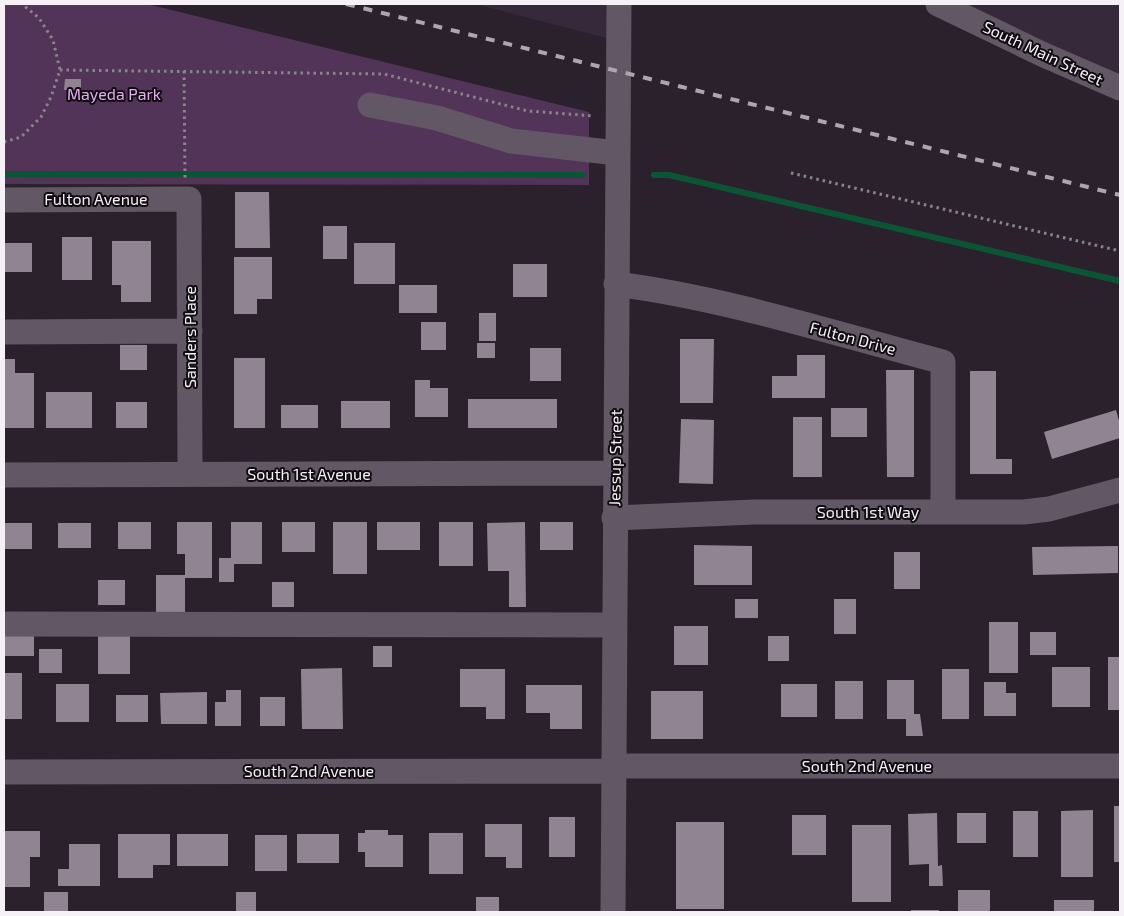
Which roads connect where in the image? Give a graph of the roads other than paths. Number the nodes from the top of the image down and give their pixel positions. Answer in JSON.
{"nodes":[{"id":1,"x":619,"y":4,"type":"edge"},
{"id":2,"x":938,"y":4,"type":"edge"},
{"id":3,"x":1120,"y":88,"type":"edge"},
{"id":4,"x":370,"y":105,"type":"dead end"},
{"id":5,"x":617,"y":153,"type":"junction"},
{"id":6,"x":187,"y":189,"type":"joint"},
{"id":7,"x":4,"y":200,"type":"edge"},
{"id":8,"x":616,"y":284,"type":"junction"},
{"id":9,"x":190,"y":331,"type":"junction"},
{"id":10,"x":4,"y":332,"type":"edge"},
{"id":11,"x":614,"y":473,"type":"junction"},
{"id":12,"x":190,"y":474,"type":"junction"},
{"id":13,"x":4,"y":475,"type":"edge"},
{"id":14,"x":1120,"y":490,"type":"edge"},
{"id":15,"x":944,"y":512,"type":"junction"},
{"id":16,"x":614,"y":518,"type":"junction"},
{"id":17,"x":4,"y":624,"type":"edge"},
{"id":18,"x":613,"y":625,"type":"junction"},
{"id":19,"x":1120,"y":766,"type":"edge"},
{"id":20,"x":613,"y":769,"type":"junction"},
{"id":21,"x":4,"y":772,"type":"edge"},
{"id":22,"x":613,"y":912,"type":"edge"}],
"edges":[{"from":1,"to":5,"type":"street","name":"Jessup Street"},
{"from":2,"to":3,"type":"street","name":"South Main Street"},
{"from":4,"to":5,"type":"street"},
{"from":5,"to":8,"type":"street","name":"Jessup Street"},
{"from":6,"to":7,"type":"street","name":"Fulton Avenue"},
{"from":6,"to":9,"type":"street","name":"Sanders Place"},
{"from":8,"to":11,"type":"street","name":"Jessup Street"},
{"from":8,"to":15,"type":"street","name":"Fulton Drive"},
{"from":9,"to":10,"type":"street"},
{"from":9,"to":12,"type":"street","name":"Sanders Place"},
{"from":11,"to":12,"type":"street","name":"South 1st Avenue"},
{"from":11,"to":16,"type":"street","name":"Jessup Street"},
{"from":12,"to":13,"type":"street","name":"South 1st Avenue"},
{"from":14,"to":15,"type":"street","name":"South 1st Way"},
{"from":15,"to":16,"type":"street","name":"South 1st Way"},
{"from":16,"to":18,"type":"street","name":"Jessup Street"},
{"from":17,"to":18,"type":"street"},
{"from":18,"to":20,"type":"street","name":"Jessup Street"},
{"from":19,"to":20,"type":"street","name":"South 2nd Avenue"},
{"from":20,"to":21,"type":"street","name":"South 2nd Avenue"},
{"from":20,"to":22,"type":"street","name":"Jessup Street"}]}
